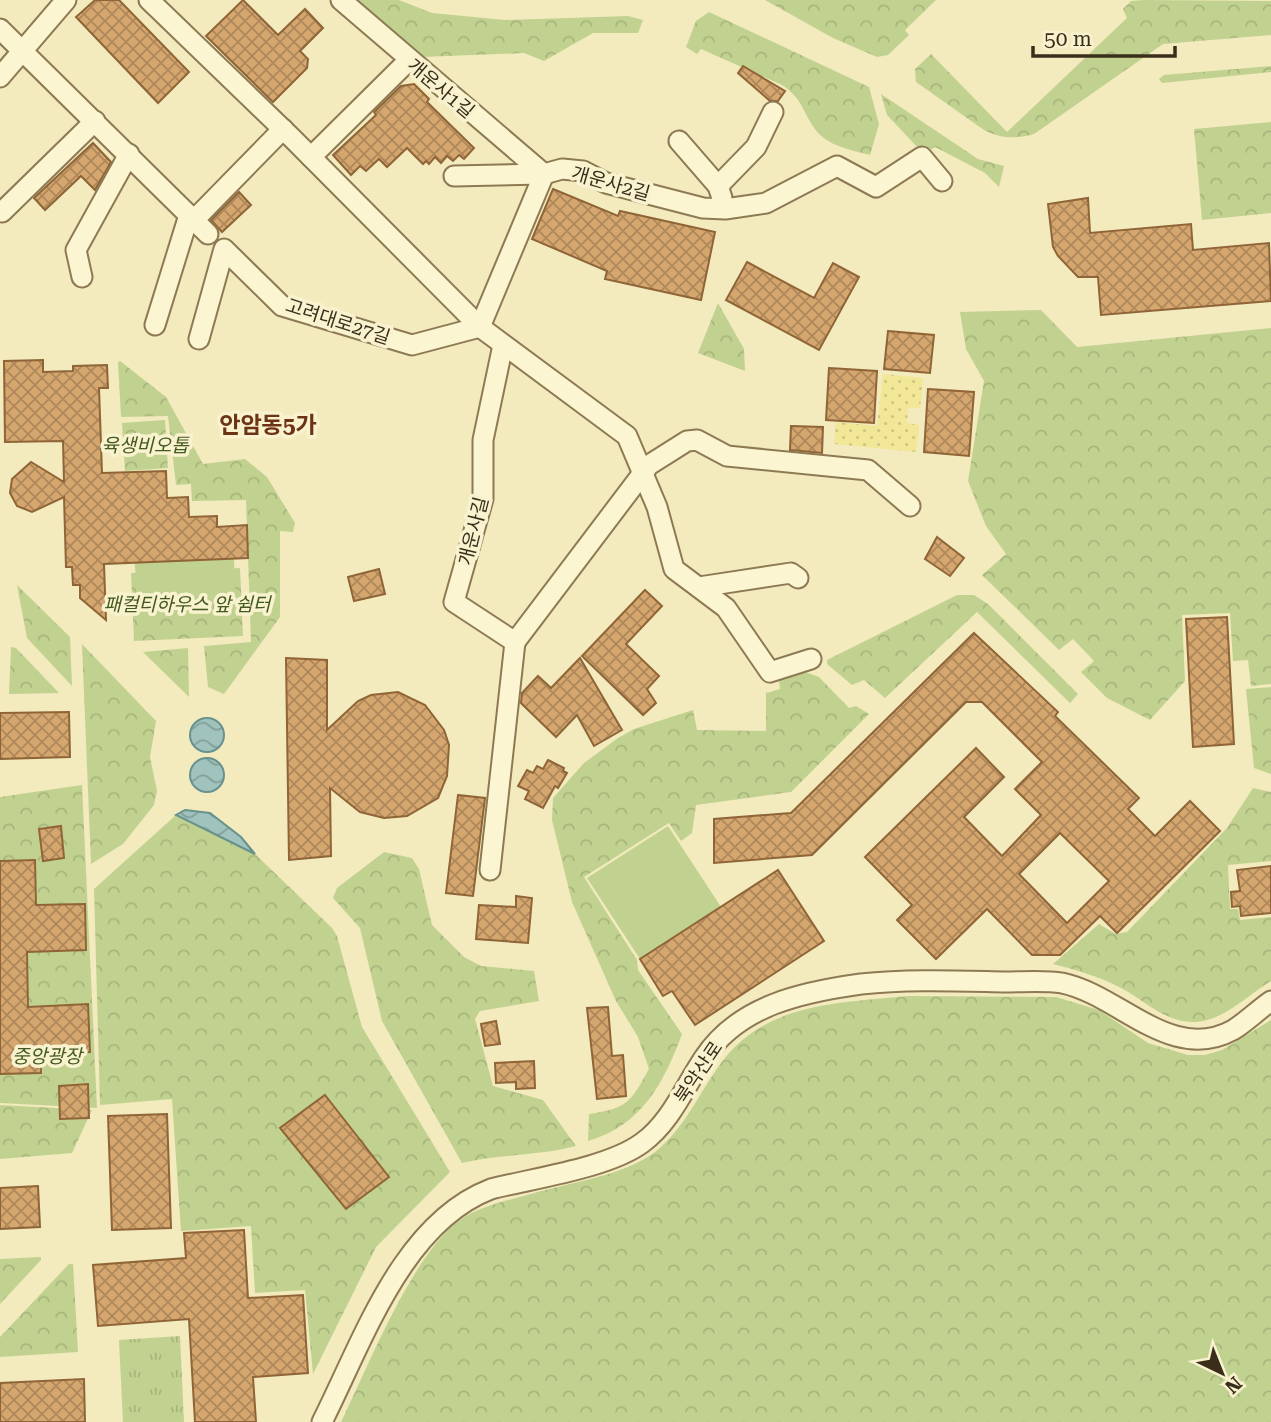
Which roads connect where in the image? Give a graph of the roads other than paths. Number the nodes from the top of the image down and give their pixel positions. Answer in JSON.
{"nodes":[{"id":1,"x":66,"y":0,"type":"edge"},
{"id":2,"x":149,"y":0,"type":"edge"},
{"id":3,"x":341,"y":0,"type":"edge"},
{"id":4,"x":0,"y":29,"type":"edge"},
{"id":5,"x":24,"y":49,"type":"junction"},
{"id":6,"x":408,"y":61,"type":"junction"},
{"id":7,"x":0,"y":77,"type":"edge"},
{"id":8,"x":773,"y":112,"type":"dead end"},
{"id":9,"x":96,"y":121,"type":"junction"},
{"id":10,"x":283,"y":129,"type":"junction"},
{"id":11,"x":679,"y":141,"type":"dead end"},
{"id":12,"x":129,"y":154,"type":"junction"},
{"id":13,"x":311,"y":157,"type":"junction"},
{"id":14,"x":544,"y":174,"type":"junction"},
{"id":15,"x":454,"y":176,"type":"dead end"},
{"id":16,"x":942,"y":181,"type":"dead end"},
{"id":17,"x":718,"y":186,"type":"junction"},
{"id":18,"x":725,"y":209,"type":"junction"},
{"id":19,"x":2,"y":212,"type":"dead end"},
{"id":20,"x":192,"y":217,"type":"junction"},
{"id":21,"x":208,"y":234,"type":"dead end"},
{"id":22,"x":82,"y":277,"type":"dead end"},
{"id":23,"x":155,"y":325,"type":"dead end"},
{"id":24,"x":480,"y":327,"type":"junction"},
{"id":25,"x":199,"y":339,"type":"dead end"},
{"id":26,"x":503,"y":345,"type":"junction"},
{"id":27,"x":643,"y":473,"type":"junction"},
{"id":28,"x":910,"y":506,"type":"dead end"},
{"id":29,"x":798,"y":578,"type":"dead end"},
{"id":30,"x":698,"y":587,"type":"junction"},
{"id":31,"x":515,"y":642,"type":"junction"},
{"id":32,"x":811,"y":659,"type":"dead end"},
{"id":33,"x":490,"y":870,"type":"dead end"},
{"id":34,"x":1271,"y":1002,"type":"edge"},
{"id":35,"x":322,"y":1422,"type":"edge"}],
"edges":[{"from":1,"to":5,"type":"street"},
{"from":2,"to":10,"type":"street"},
{"from":3,"to":6,"type":"street","name":"개운사1길"},
{"from":4,"to":5,"type":"street"},
{"from":5,"to":7,"type":"street"},
{"from":5,"to":9,"type":"street"},
{"from":6,"to":13,"type":"street"},
{"from":6,"to":14,"type":"street","name":"개운사1길"},
{"from":8,"to":17,"type":"street"},
{"from":9,"to":12,"type":"street"},
{"from":9,"to":19,"type":"street"},
{"from":10,"to":13,"type":"street"},
{"from":10,"to":20,"type":"street"},
{"from":11,"to":17,"type":"street"},
{"from":12,"to":20,"type":"street"},
{"from":12,"to":22,"type":"street"},
{"from":13,"to":24,"type":"street"},
{"from":14,"to":15,"type":"street","name":"개운사2길"},
{"from":14,"to":18,"type":"street","name":"개운사2길"},
{"from":14,"to":24,"type":"street"},
{"from":16,"to":18,"type":"street","name":"개운사2길"},
{"from":17,"to":18,"type":"street"},
{"from":20,"to":21,"type":"street"},
{"from":20,"to":23,"type":"street"},
{"from":24,"to":25,"type":"street","name":"고려대로27길"},
{"from":24,"to":26,"type":"street"},
{"from":26,"to":27,"type":"street"},
{"from":26,"to":31,"type":"street","name":"개운사길"},
{"from":27,"to":28,"type":"street"},
{"from":27,"to":30,"type":"street"},
{"from":27,"to":31,"type":"street"},
{"from":29,"to":30,"type":"street"},
{"from":30,"to":32,"type":"street"},
{"from":31,"to":33,"type":"street"},
{"from":34,"to":35,"type":"street","name":"북악산로"}]}
